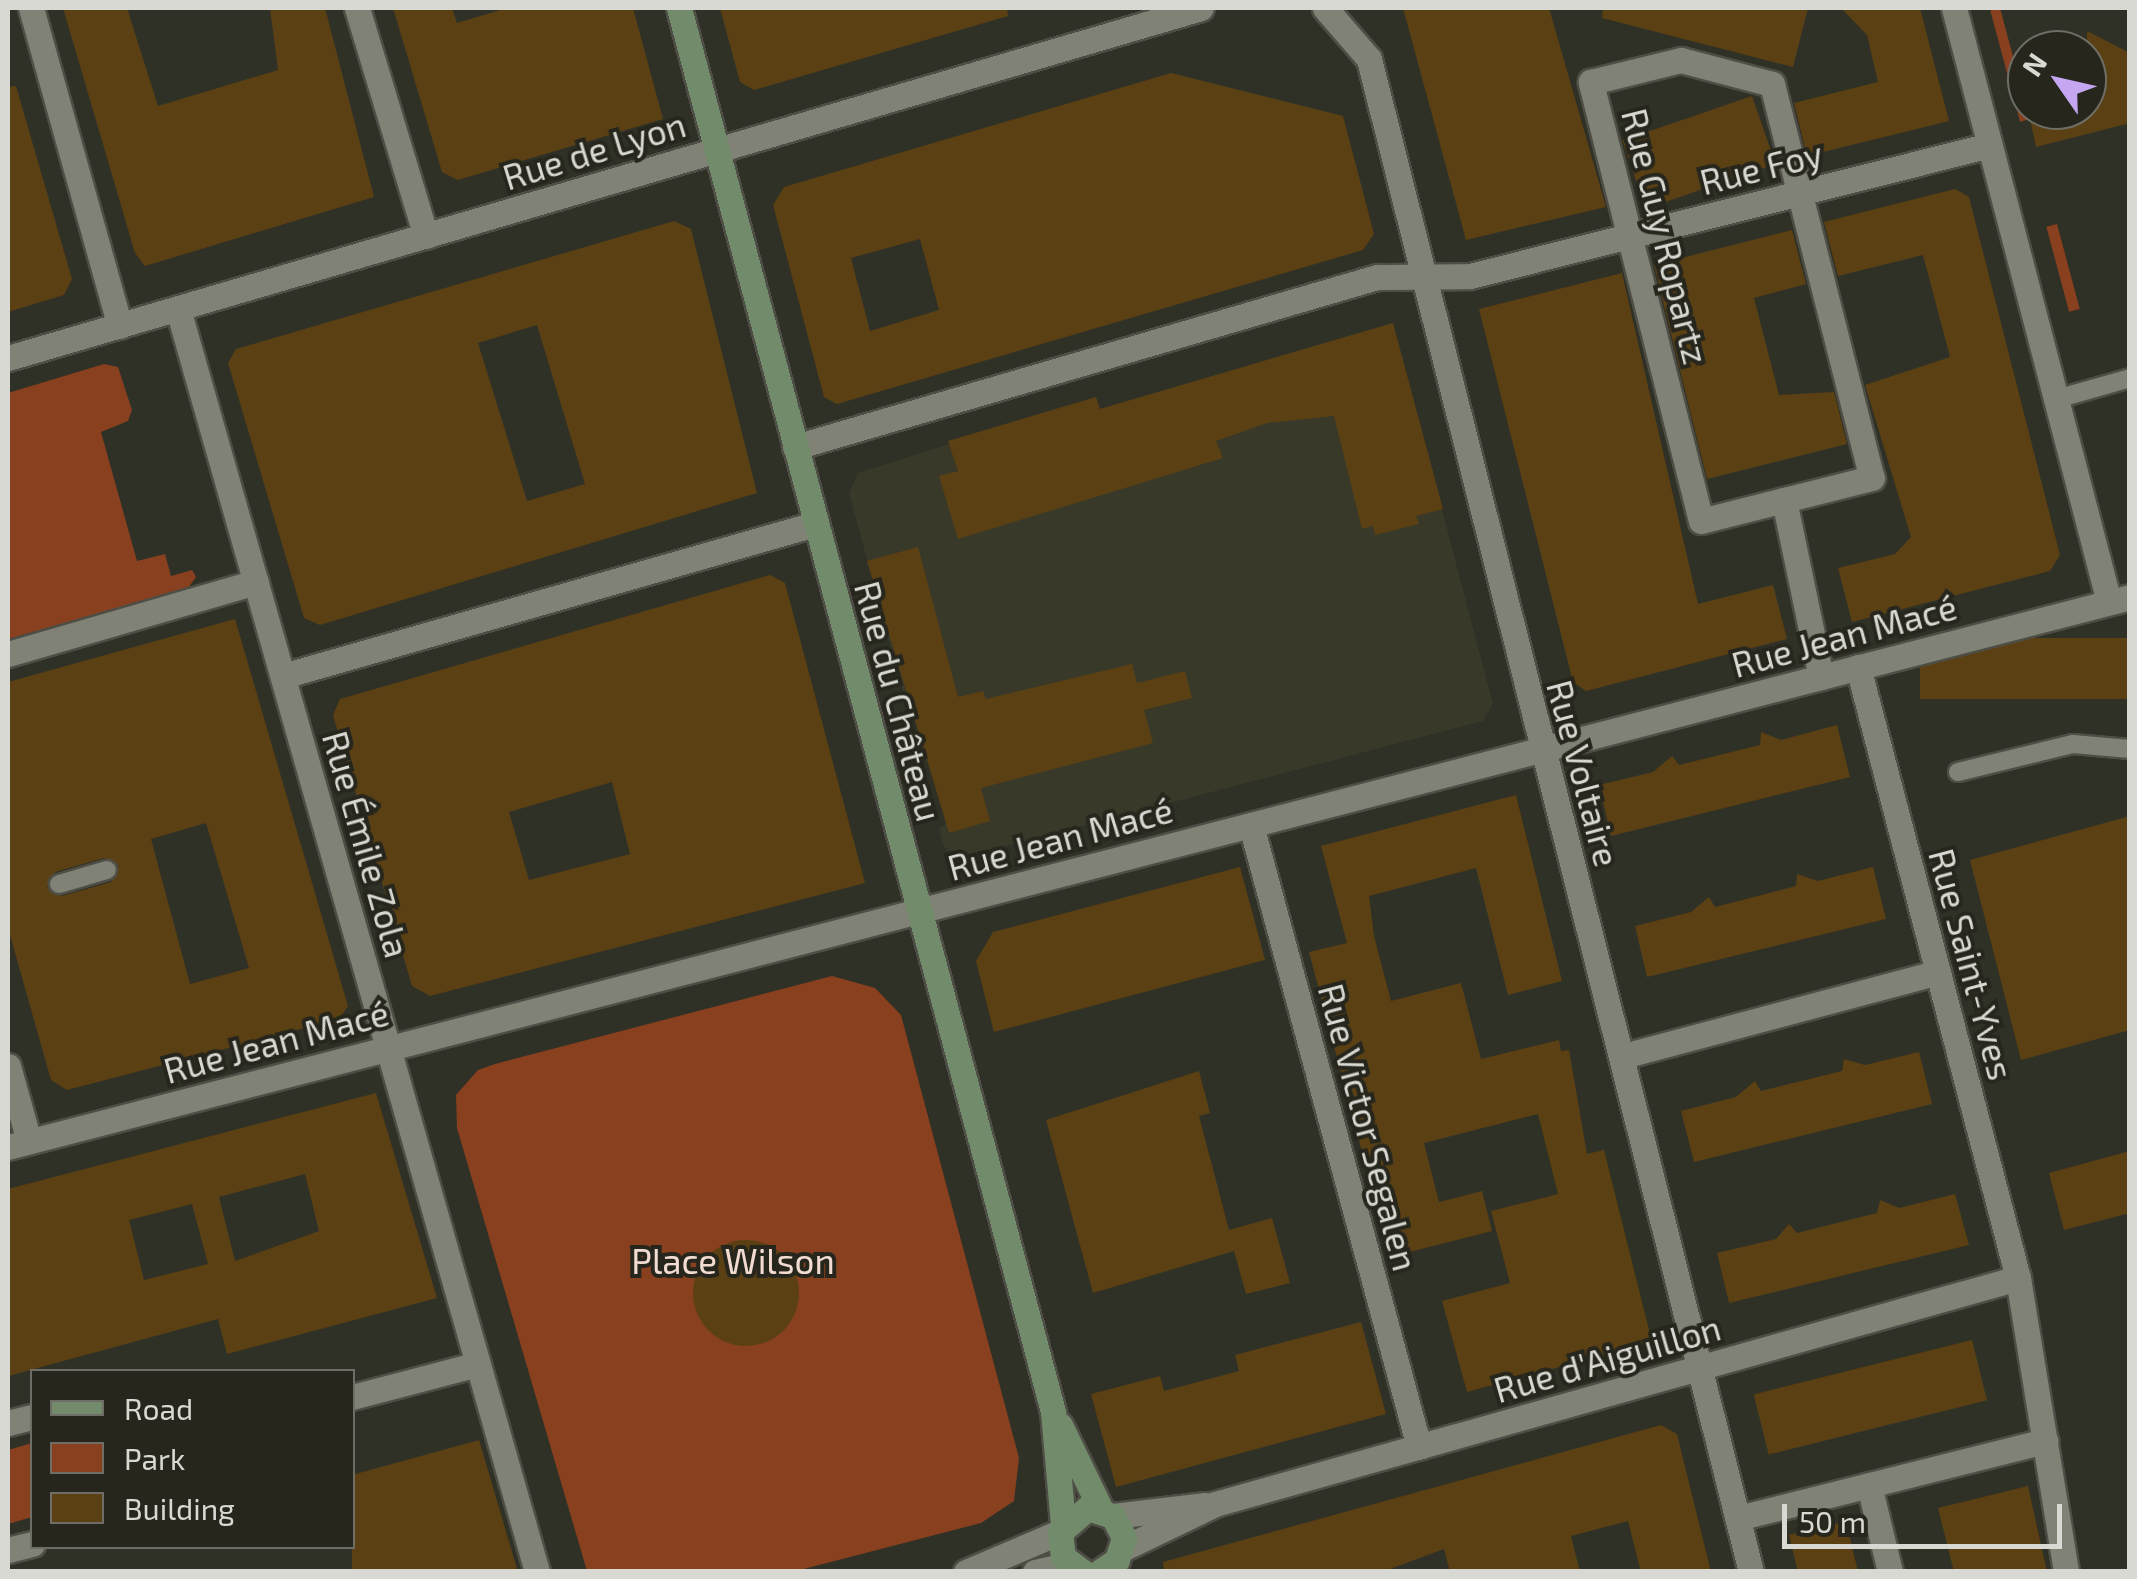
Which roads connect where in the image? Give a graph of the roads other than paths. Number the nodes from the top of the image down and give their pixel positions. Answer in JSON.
{"nodes":[{"id":1,"x":31,"y":8,"type":"edge"},
{"id":2,"x":357,"y":8,"type":"edge"},
{"id":3,"x":679,"y":8,"type":"edge"},
{"id":4,"x":1201,"y":8,"type":"edge"},
{"id":5,"x":1325,"y":8,"type":"edge"},
{"id":6,"x":1954,"y":8,"type":"edge"},
{"id":7,"x":1986,"y":146,"type":"junction"},
{"id":8,"x":717,"y":150,"type":"junction"},
{"id":9,"x":1802,"y":193,"type":"junction"},
{"id":10,"x":426,"y":236,"type":"junction"},
{"id":11,"x":1631,"y":237,"type":"junction"},
{"id":12,"x":1425,"y":274,"type":"junction"},
{"id":13,"x":178,"y":309,"type":"junction"},
{"id":14,"x":120,"y":326,"type":"junction"},
{"id":15,"x":8,"y":358,"type":"edge"},
{"id":16,"x":2130,"y":378,"type":"edge"},
{"id":17,"x":2054,"y":400,"type":"junction"},
{"id":18,"x":795,"y":447,"type":"junction"},
{"id":19,"x":1784,"y":500,"type":"junction"},
{"id":20,"x":815,"y":524,"type":"junction"},
{"id":21,"x":256,"y":582,"type":"junction"},
{"id":22,"x":2119,"y":600,"type":"edge"},
{"id":23,"x":8,"y":654,"type":"edge"},
{"id":24,"x":1858,"y":667,"type":"junction"},
{"id":25,"x":283,"y":676,"type":"junction"},
{"id":26,"x":1821,"y":677,"type":"junction"},
{"id":27,"x":1539,"y":750,"type":"junction"},
{"id":28,"x":2130,"y":750,"type":"edge"},
{"id":29,"x":1958,"y":772,"type":"dead end"},
{"id":30,"x":1251,"y":825,"type":"junction"},
{"id":31,"x":106,"y":870,"type":"dead end"},
{"id":32,"x":59,"y":884,"type":"dead end"},
{"id":33,"x":919,"y":911,"type":"junction"},
{"id":34,"x":1938,"y":972,"type":"junction"},
{"id":35,"x":388,"y":1048,"type":"junction"},
{"id":36,"x":1622,"y":1056,"type":"junction"},
{"id":37,"x":8,"y":1066,"type":"edge"},
{"id":38,"x":18,"y":1144,"type":"edge"},
{"id":39,"x":2018,"y":1278,"type":"junction"},
{"id":40,"x":478,"y":1364,"type":"junction"},
{"id":41,"x":1701,"y":1368,"type":"junction"},
{"id":42,"x":355,"y":1396,"type":"edge"},
{"id":43,"x":1053,"y":1412,"type":"junction"},
{"id":44,"x":2045,"y":1441,"type":"junction"},
{"id":45,"x":1419,"y":1447,"type":"junction"},
{"id":46,"x":1869,"y":1485,"type":"junction"},
{"id":47,"x":1215,"y":1504,"type":"junction"},
{"id":48,"x":1107,"y":1513,"type":"junction"},
{"id":49,"x":1738,"y":1518,"type":"junction"},
{"id":50,"x":1062,"y":1529,"type":"junction"},
{"id":51,"x":1114,"y":1563,"type":"edge"},
{"id":52,"x":1075,"y":1568,"type":"edge"},
{"id":53,"x":536,"y":1572,"type":"edge"},
{"id":54,"x":966,"y":1572,"type":"edge"},
{"id":55,"x":1035,"y":1572,"type":"edge"},
{"id":56,"x":1752,"y":1572,"type":"edge"},
{"id":57,"x":1890,"y":1572,"type":"edge"},
{"id":58,"x":2066,"y":1572,"type":"edge"}],
"edges":[{"from":1,"to":14,"type":"street"},
{"from":2,"to":10,"type":"street"},
{"from":3,"to":8,"type":"main road","name":"Rue du Château"},
{"from":4,"to":8,"type":"street","name":"Rue de Lyon"},
{"from":5,"to":12,"type":"street","name":"Rue Voltaire"},
{"from":6,"to":7,"type":"street"},
{"from":7,"to":9,"type":"street","name":"Rue Foy"},
{"from":7,"to":17,"type":"street"},
{"from":8,"to":10,"type":"street","name":"Rue de Lyon"},
{"from":8,"to":18,"type":"main road","name":"Rue du Château"},
{"from":9,"to":11,"type":"street","name":"Rue Foy"},
{"from":9,"to":11,"type":"street","name":"Rue Guy Ropartz"},
{"from":9,"to":19,"type":"street","name":"Rue Guy Ropartz"},
{"from":10,"to":13,"type":"street","name":"Rue de Lyon"},
{"from":11,"to":12,"type":"street","name":"Rue Foy"},
{"from":11,"to":19,"type":"street","name":"Rue Guy Ropartz"},
{"from":12,"to":18,"type":"street","name":"Rue Foy"},
{"from":12,"to":27,"type":"street","name":"Rue Voltaire"},
{"from":13,"to":14,"type":"street","name":"Rue de Lyon"},
{"from":13,"to":21,"type":"street","name":"Rue Émile Zola"},
{"from":14,"to":15,"type":"street","name":"Rue de Lyon"},
{"from":16,"to":17,"type":"lane"},
{"from":17,"to":22,"type":"street"},
{"from":18,"to":20,"type":"main road","name":"Rue du Château"},
{"from":19,"to":26,"type":"street"},
{"from":20,"to":25,"type":"street"},
{"from":20,"to":33,"type":"main road","name":"Rue du Château"},
{"from":21,"to":23,"type":"street"},
{"from":21,"to":25,"type":"street","name":"Rue Émile Zola"},
{"from":22,"to":24,"type":"street","name":"Rue Jean Macé"},
{"from":24,"to":26,"type":"street","name":"Rue Jean Macé"},
{"from":24,"to":34,"type":"street","name":"Rue Saint-Yves"},
{"from":25,"to":35,"type":"street","name":"Rue Émile Zola"},
{"from":26,"to":27,"type":"street","name":"Rue Jean Macé"},
{"from":27,"to":30,"type":"street","name":"Rue Jean Macé"},
{"from":27,"to":36,"type":"street","name":"Rue Voltaire"},
{"from":28,"to":29,"type":"lane"},
{"from":30,"to":33,"type":"street","name":"Rue Jean Macé"},
{"from":30,"to":45,"type":"street","name":"Rue Victor Segalen"},
{"from":31,"to":32,"type":"lane"},
{"from":33,"to":35,"type":"street","name":"Rue Jean Macé"},
{"from":33,"to":43,"type":"main road","name":"Rue du Château"},
{"from":34,"to":36,"type":"street"},
{"from":34,"to":39,"type":"street","name":"Rue Saint-Yves"},
{"from":35,"to":38,"type":"street","name":"Rue Jean Macé"},
{"from":35,"to":40,"type":"street","name":"Rue Émile Zola"},
{"from":36,"to":41,"type":"street","name":"Rue Voltaire"},
{"from":37,"to":38,"type":"street"},
{"from":39,"to":41,"type":"street","name":"Rue d'Aiguillon"},
{"from":39,"to":44,"type":"street","name":"Rue Saint-Yves"},
{"from":40,"to":42,"type":"street"},
{"from":40,"to":53,"type":"street","name":"Rue Émile Zola"},
{"from":41,"to":45,"type":"street","name":"Rue d'Aiguillon"},
{"from":41,"to":49,"type":"street","name":"Rue Voltaire"},
{"from":43,"to":48,"type":"main road","name":"Rue du Château"},
{"from":43,"to":50,"type":"main road","name":"Rue du Château"},
{"from":44,"to":46,"type":"street"},
{"from":44,"to":58,"type":"street","name":"Rue Saint-Yves"},
{"from":45,"to":47,"type":"street","name":"Rue d'Aiguillon"},
{"from":46,"to":49,"type":"street"},
{"from":46,"to":57,"type":"street"},
{"from":47,"to":48,"type":"street","name":"Rue d'Aiguillon"},
{"from":47,"to":51,"type":"street","name":"Rue d'Aiguillon"},
{"from":48,"to":50,"type":"main road"},
{"from":48,"to":51,"type":"main road","name":"Rue du Château"},
{"from":49,"to":56,"type":"street","name":"Rue Voltaire"},
{"from":50,"to":52,"type":"main road","name":"Rue du Château"},
{"from":50,"to":54,"type":"street"},
{"from":52,"to":55,"type":"street"}]}
